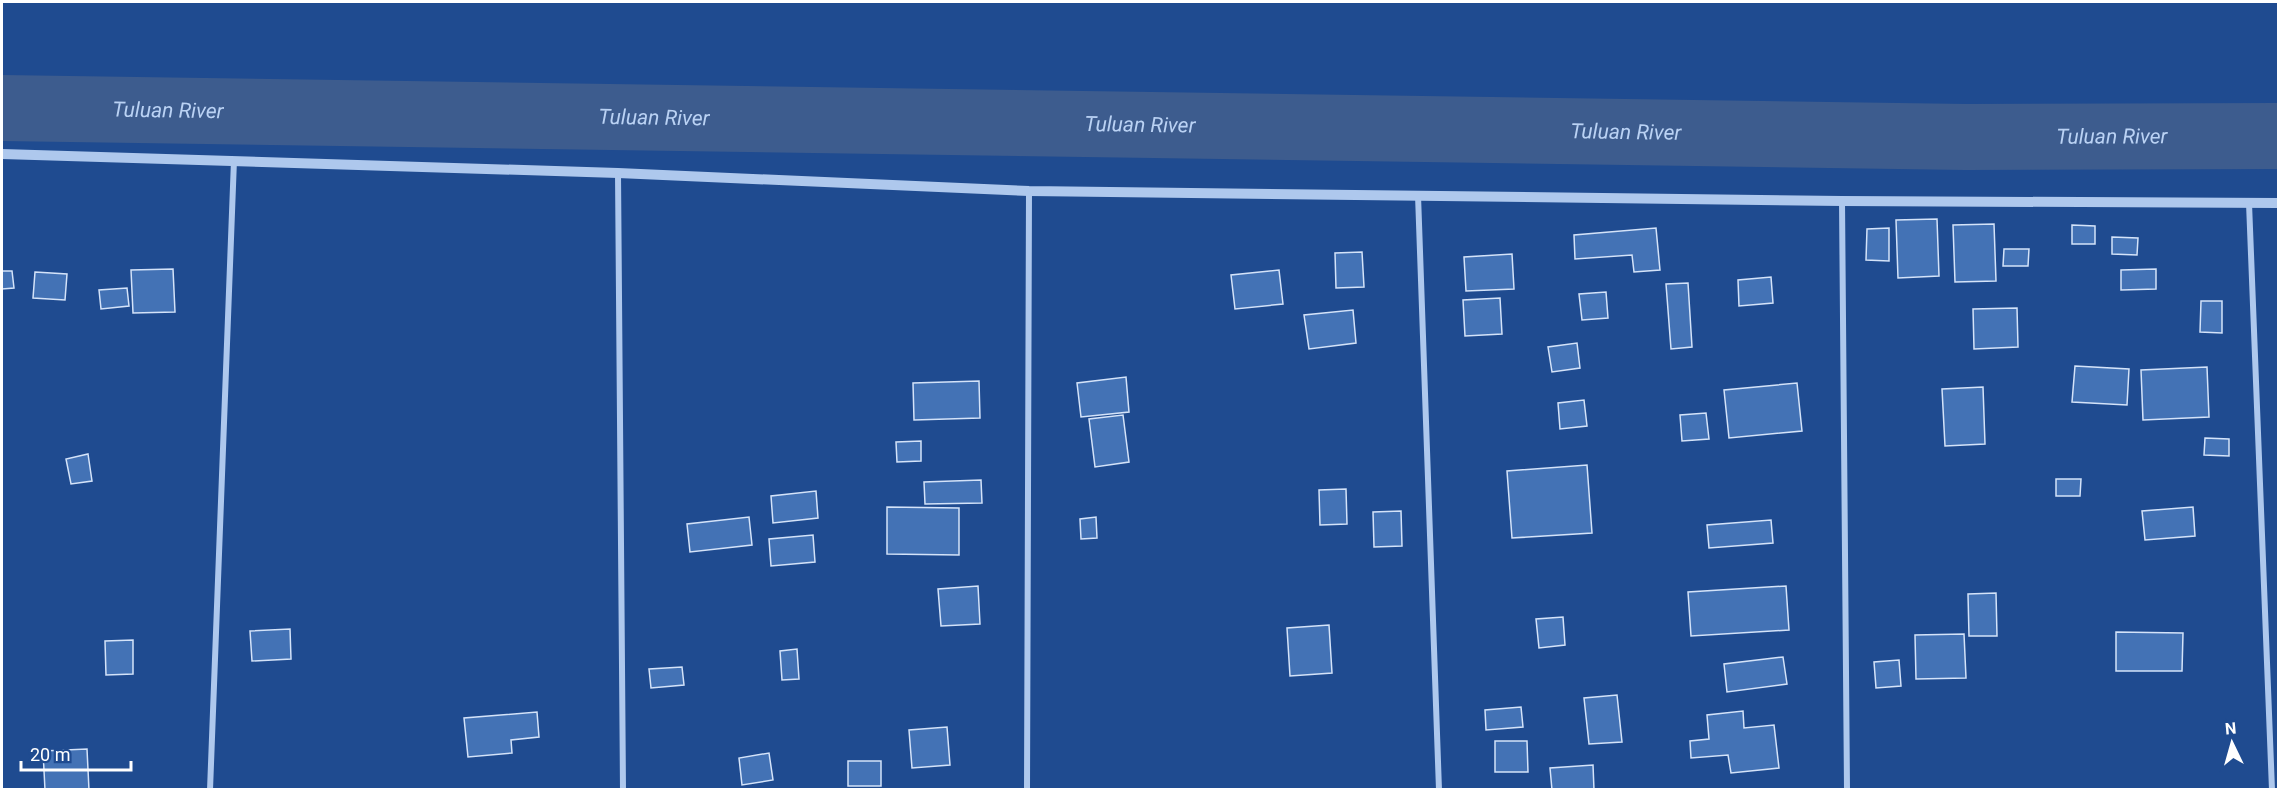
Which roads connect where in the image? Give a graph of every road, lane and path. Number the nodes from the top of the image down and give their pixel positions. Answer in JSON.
{"nodes":[{"id":1,"x":2,"y":154,"type":"edge"},
{"id":2,"x":234,"y":160,"type":"junction"},
{"id":3,"x":618,"y":173,"type":"junction"},
{"id":4,"x":1029,"y":191,"type":"junction"},
{"id":5,"x":1418,"y":195,"type":"junction"},
{"id":6,"x":1842,"y":201,"type":"junction"},
{"id":7,"x":2249,"y":203,"type":"junction"},
{"id":8,"x":2278,"y":203,"type":"edge"},
{"id":9,"x":210,"y":789,"type":"edge"},
{"id":10,"x":623,"y":789,"type":"edge"},
{"id":11,"x":1027,"y":789,"type":"edge"},
{"id":12,"x":1438,"y":789,"type":"edge"},
{"id":13,"x":1847,"y":789,"type":"edge"},
{"id":14,"x":2272,"y":789,"type":"edge"}],
"edges":[{"from":1,"to":2,"type":"street"},
{"from":2,"to":3,"type":"street"},
{"from":2,"to":9,"type":"street"},
{"from":3,"to":4,"type":"street"},
{"from":3,"to":10,"type":"street"},
{"from":4,"to":5,"type":"street"},
{"from":4,"to":11,"type":"street"},
{"from":5,"to":6,"type":"street"},
{"from":5,"to":12,"type":"street"},
{"from":6,"to":7,"type":"street"},
{"from":6,"to":13,"type":"street"},
{"from":7,"to":8,"type":"street"},
{"from":7,"to":14,"type":"street"}]}
